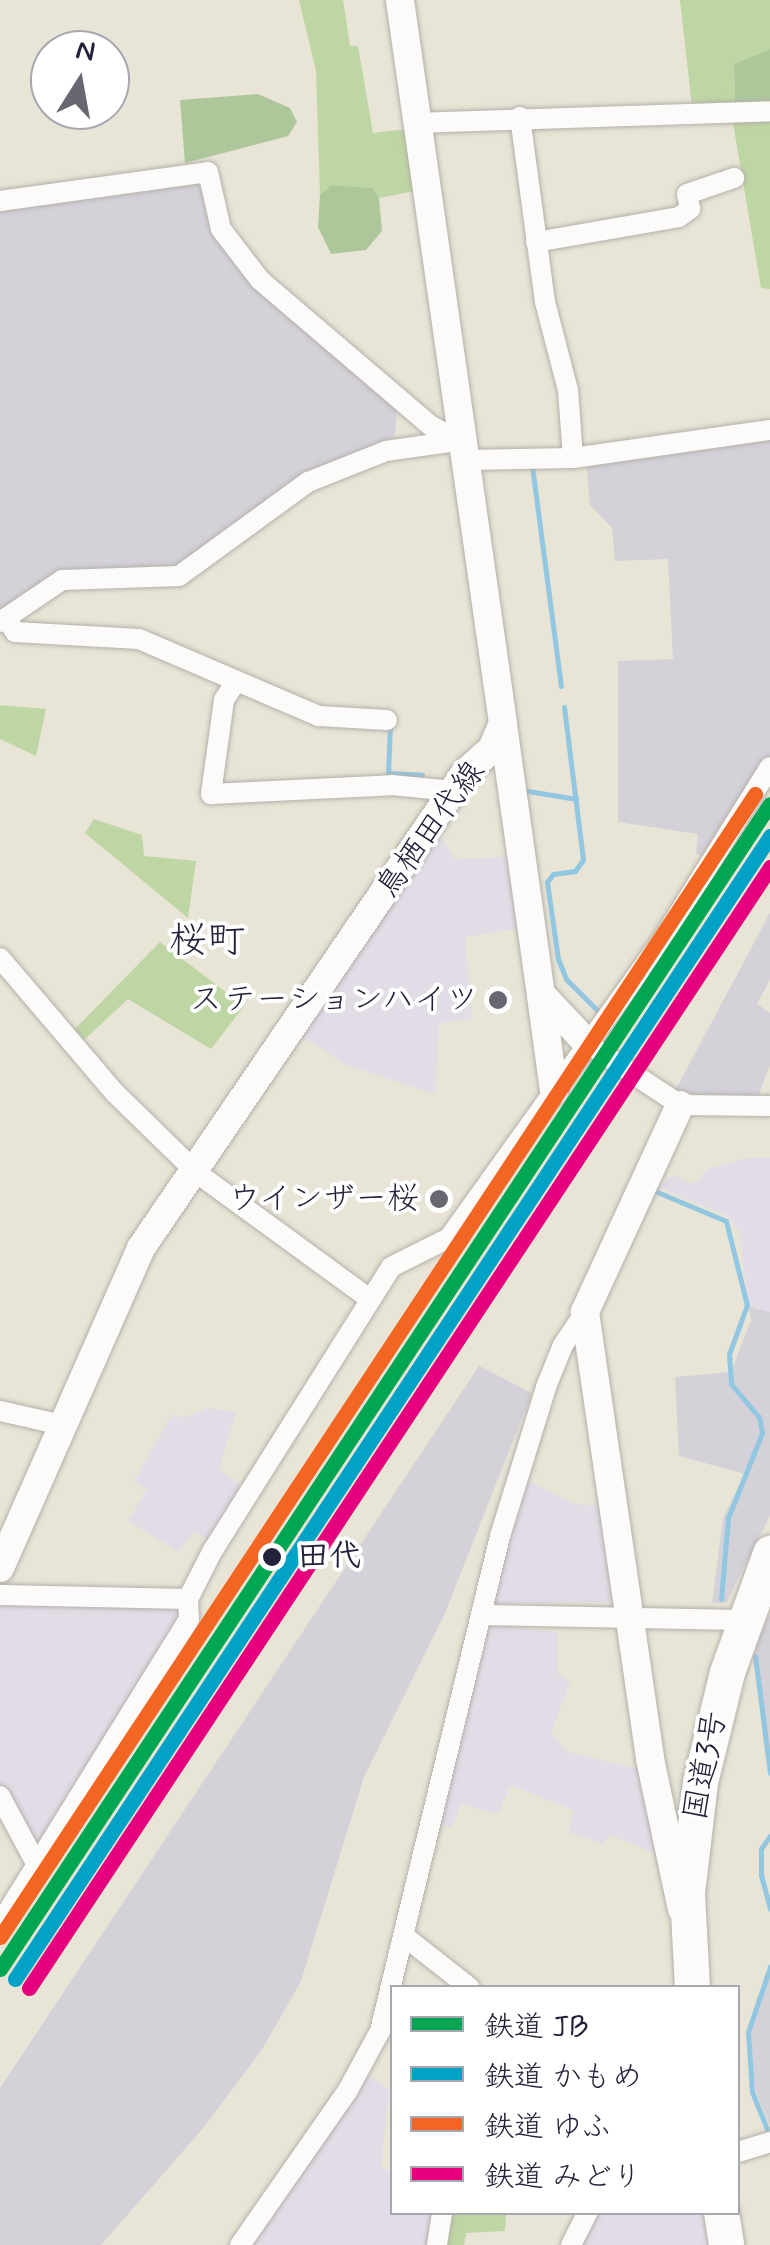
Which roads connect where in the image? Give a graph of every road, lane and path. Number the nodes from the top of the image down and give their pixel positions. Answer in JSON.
{"nodes":[{"id":1,"x":400,"y":0,"type":"edge"},
{"id":2,"x":770,"y":111,"type":"edge"},
{"id":3,"x":520,"y":117,"type":"junction"},
{"id":4,"x":417,"y":123,"type":"junction"},
{"id":5,"x":734,"y":178,"type":"dead end"},
{"id":6,"x":0,"y":201,"type":"edge"},
{"id":7,"x":536,"y":242,"type":"junction"},
{"id":8,"x":770,"y":430,"type":"edge"},
{"id":9,"x":462,"y":450,"type":"junction"},
{"id":10,"x":572,"y":458,"type":"junction"},
{"id":11,"x":4,"y":621,"type":"edge"},
{"id":12,"x":235,"y":683,"type":"junction"},
{"id":13,"x":387,"y":720,"type":"dead end"},
{"id":14,"x":502,"y":723,"type":"junction"},
{"id":15,"x":770,"y":767,"type":"edge"},
{"id":16,"x":453,"y":791,"type":"junction"},
{"id":17,"x":0,"y":958,"type":"edge"},
{"id":18,"x":541,"y":994,"type":"junction"},
{"id":19,"x":588,"y":1044,"type":"junction"},
{"id":20,"x":554,"y":1091,"type":"junction"},
{"id":21,"x":680,"y":1105,"type":"junction"},
{"id":22,"x":770,"y":1106,"type":"edge"},
{"id":23,"x":196,"y":1173,"type":"junction"},
{"id":24,"x":370,"y":1299,"type":"junction"},
{"id":25,"x":586,"y":1312,"type":"junction"},
{"id":26,"x":0,"y":1411,"type":"edge"},
{"id":27,"x":62,"y":1425,"type":"junction"},
{"id":28,"x":0,"y":1568,"type":"edge"},
{"id":29,"x":766,"y":1575,"type":"edge"},
{"id":30,"x":0,"y":1595,"type":"edge"},
{"id":31,"x":188,"y":1599,"type":"junction"},
{"id":32,"x":481,"y":1614,"type":"junction"},
{"id":33,"x":629,"y":1616,"type":"junction"},
{"id":34,"x":742,"y":1620,"type":"junction"},
{"id":35,"x":0,"y":1796,"type":"edge"},
{"id":36,"x":37,"y":1865,"type":"junction"},
{"id":37,"x":0,"y":1924,"type":"edge"},
{"id":38,"x":687,"y":1926,"type":"junction"},
{"id":39,"x":404,"y":1936,"type":"junction"},
{"id":40,"x":392,"y":1985,"type":"edge"},
{"id":41,"x":466,"y":1985,"type":"edge"},
{"id":42,"x":692,"y":1985,"type":"edge"},
{"id":43,"x":390,"y":1992,"type":"edge"},
{"id":44,"x":770,"y":2142,"type":"edge"},
{"id":45,"x":740,"y":2151,"type":"edge"},
{"id":46,"x":442,"y":2215,"type":"edge"},
{"id":47,"x":586,"y":2215,"type":"edge"},
{"id":48,"x":721,"y":2215,"type":"edge"},
{"id":49,"x":240,"y":2245,"type":"edge"},
{"id":50,"x":437,"y":2245,"type":"edge"},
{"id":51,"x":571,"y":2245,"type":"edge"},
{"id":52,"x":726,"y":2245,"type":"edge"}],
"edges":[{"from":1,"to":4,"type":"main road","name":"鳥栖田代線"},
{"from":2,"to":3,"type":"street"},
{"from":3,"to":4,"type":"street"},
{"from":3,"to":7,"type":"street"},
{"from":4,"to":9,"type":"main road","name":"鳥栖田代線"},
{"from":5,"to":7,"type":"street"},
{"from":6,"to":9,"type":"street"},
{"from":7,"to":10,"type":"street"},
{"from":8,"to":10,"type":"street"},
{"from":9,"to":10,"type":"street"},
{"from":9,"to":11,"type":"street"},
{"from":9,"to":14,"type":"main road","name":"鳥栖田代線"},
{"from":11,"to":12,"type":"street"},
{"from":12,"to":13,"type":"street"},
{"from":12,"to":16,"type":"street"},
{"from":14,"to":16,"type":"main road","name":"鳥栖田代線"},
{"from":14,"to":18,"type":"main road"},
{"from":15,"to":19,"type":"street"},
{"from":16,"to":23,"type":"main road","name":"鳥栖田代線"},
{"from":17,"to":23,"type":"street"},
{"from":18,"to":19,"type":"main road"},
{"from":18,"to":20,"type":"main road"},
{"from":19,"to":20,"type":"street"},
{"from":19,"to":21,"type":"street"},
{"from":20,"to":24,"type":"street"},
{"from":21,"to":22,"type":"street"},
{"from":21,"to":25,"type":"main road"},
{"from":23,"to":24,"type":"street"},
{"from":23,"to":27,"type":"main road","name":"鳥栖田代線"},
{"from":24,"to":31,"type":"street"},
{"from":25,"to":32,"type":"street"},
{"from":25,"to":33,"type":"main road"},
{"from":26,"to":27,"type":"street"},
{"from":27,"to":28,"type":"main road","name":"鳥栖田代線"},
{"from":29,"to":34,"type":"highway","name":"国道3号"},
{"from":30,"to":31,"type":"street"},
{"from":31,"to":36,"type":"street"},
{"from":32,"to":33,"type":"street"},
{"from":32,"to":39,"type":"street"},
{"from":33,"to":34,"type":"street"},
{"from":33,"to":38,"type":"main road"},
{"from":34,"to":38,"type":"highway","name":"国道3号"},
{"from":35,"to":36,"type":"street"},
{"from":36,"to":37,"type":"street"},
{"from":38,"to":42,"type":"highway","name":"国道3号"},
{"from":39,"to":40,"type":"street"},
{"from":39,"to":41,"type":"street"},
{"from":43,"to":49,"type":"street"},
{"from":44,"to":45,"type":"street"},
{"from":46,"to":50,"type":"street"},
{"from":47,"to":51,"type":"street"},
{"from":48,"to":52,"type":"highway"}]}
